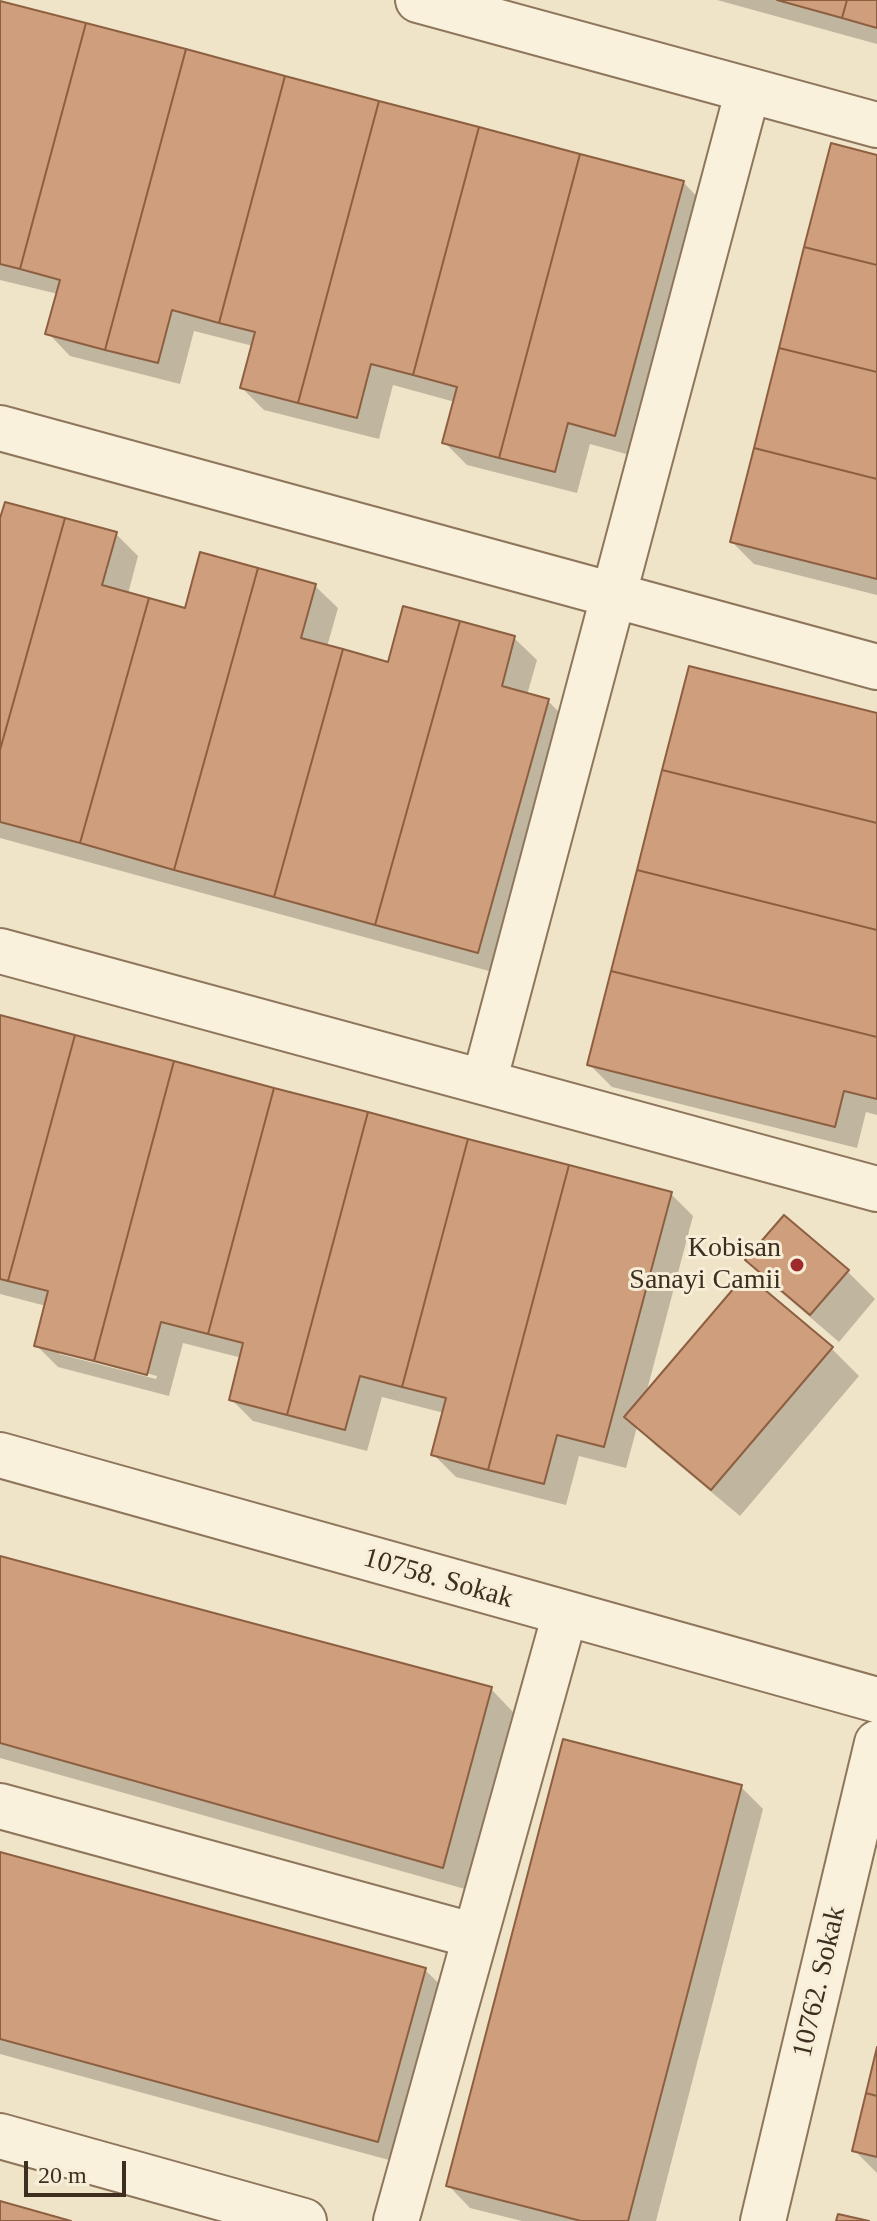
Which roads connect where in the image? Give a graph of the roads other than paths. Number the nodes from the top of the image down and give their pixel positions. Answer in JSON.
{"nodes":[{"id":1,"x":418,"y":0,"type":"edge"},
{"id":2,"x":748,"y":90,"type":"junction"},
{"id":3,"x":877,"y":125,"type":"edge"},
{"id":4,"x":0,"y":428,"type":"edge"},
{"id":5,"x":614,"y":595,"type":"junction"},
{"id":6,"x":877,"y":667,"type":"edge"},
{"id":7,"x":0,"y":951,"type":"edge"},
{"id":8,"x":484,"y":1082,"type":"junction"},
{"id":9,"x":877,"y":1189,"type":"edge"},
{"id":10,"x":0,"y":1455,"type":"edge"},
{"id":11,"x":565,"y":1614,"type":"junction"},
{"id":12,"x":877,"y":1700,"type":"edge"},
{"id":13,"x":877,"y":1743,"type":"edge"},
{"id":14,"x":0,"y":1806,"type":"edge"},
{"id":15,"x":475,"y":1936,"type":"junction"},
{"id":16,"x":0,"y":2136,"type":"edge"},
{"id":17,"x":304,"y":2221,"type":"edge"},
{"id":18,"x":396,"y":2221,"type":"edge"},
{"id":19,"x":763,"y":2221,"type":"edge"}],
"edges":[{"from":1,"to":2,"type":"street"},
{"from":2,"to":3,"type":"street"},
{"from":2,"to":5,"type":"street"},
{"from":4,"to":5,"type":"street"},
{"from":5,"to":6,"type":"street"},
{"from":5,"to":8,"type":"street"},
{"from":7,"to":8,"type":"street"},
{"from":8,"to":9,"type":"street"},
{"from":10,"to":11,"type":"street","name":"10758. Sokak"},
{"from":11,"to":12,"type":"street","name":"10758. Sokak"},
{"from":11,"to":15,"type":"street"},
{"from":13,"to":19,"type":"street","name":"10762. Sokak"},
{"from":14,"to":15,"type":"street"},
{"from":15,"to":18,"type":"street"},
{"from":16,"to":17,"type":"street"}]}
